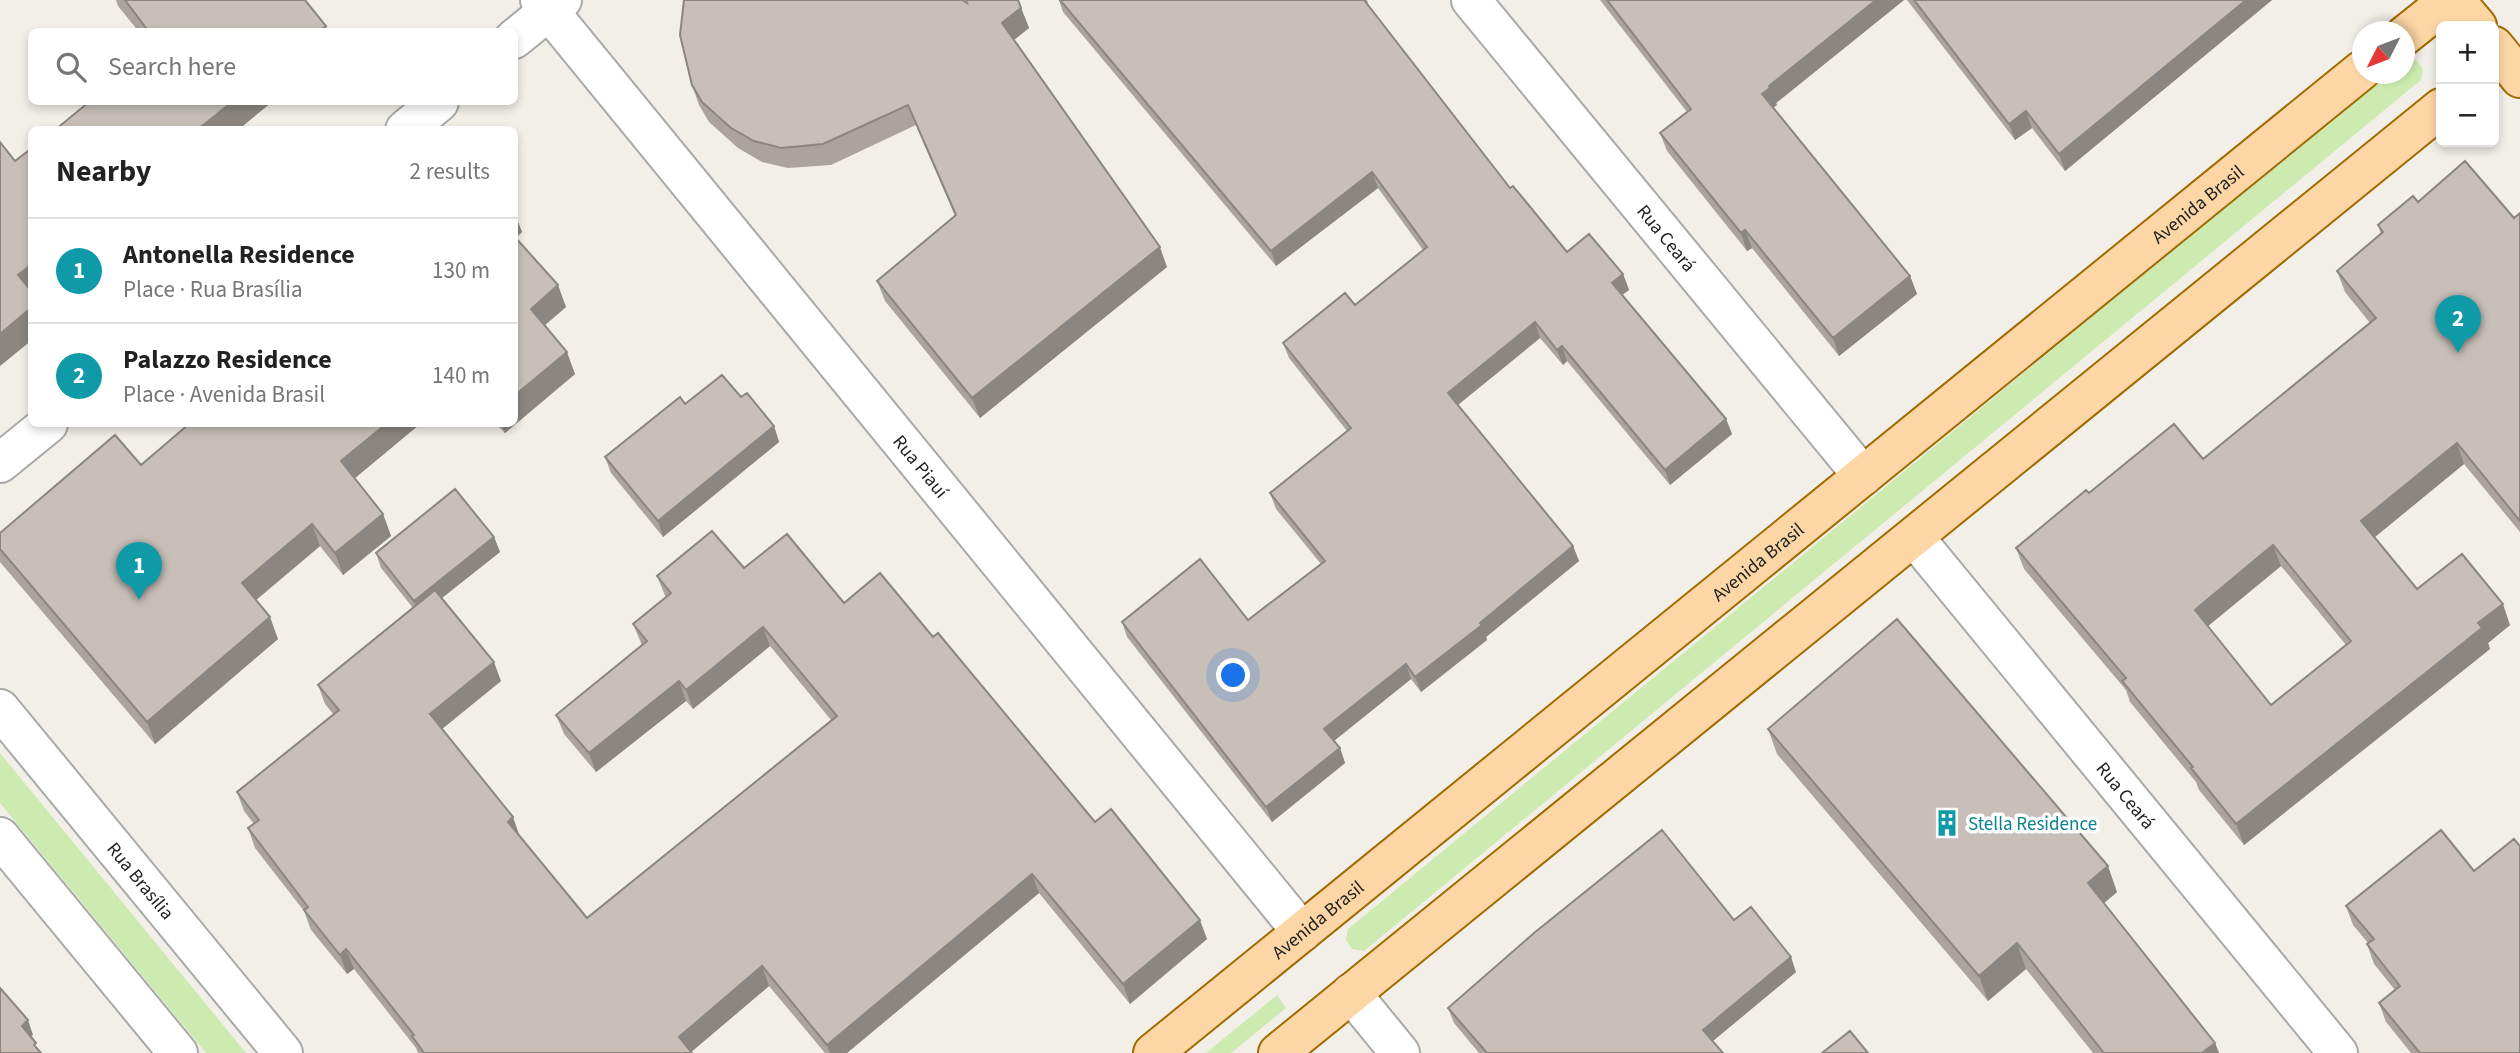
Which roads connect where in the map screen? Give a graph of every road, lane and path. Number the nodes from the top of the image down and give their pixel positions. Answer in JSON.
{"nodes":[{"id":1,"x":1471,"y":0,"type":"edge"},
{"id":2,"x":2449,"y":0,"type":"edge"},
{"id":3,"x":2455,"y":0,"type":"edge"},
{"id":4,"x":550,"y":4,"type":"edge"},
{"id":5,"x":2473,"y":21,"type":"edge"},
{"id":6,"x":2415,"y":27,"type":"edge"},
{"id":7,"x":518,"y":35,"type":"edge"},
{"id":8,"x":2352,"y":78,"type":"edge"},
{"id":9,"x":435,"y":105,"type":"edge"},
{"id":10,"x":2436,"y":112,"type":"edge"},
{"id":11,"x":410,"y":126,"type":"edge"},
{"id":12,"x":44,"y":427,"type":"edge"},
{"id":13,"x":0,"y":463,"type":"edge"},
{"id":14,"x":1863,"y":476,"type":"junction"},
{"id":15,"x":1914,"y":537,"type":"junction"},
{"id":16,"x":0,"y":709,"type":"edge"},
{"id":17,"x":0,"y":837,"type":"edge"},
{"id":18,"x":1302,"y":932,"type":"junction"},
{"id":19,"x":1352,"y":993,"type":"junction"},
{"id":20,"x":178,"y":1053,"type":"edge"},
{"id":21,"x":283,"y":1053,"type":"edge"},
{"id":22,"x":1153,"y":1053,"type":"edge"},
{"id":23,"x":1278,"y":1053,"type":"edge"},
{"id":24,"x":1401,"y":1053,"type":"edge"},
{"id":25,"x":2338,"y":1053,"type":"edge"}],
"edges":[{"from":1,"to":14,"type":"street","name":"Rua Ceará"},
{"from":2,"to":6,"type":"main road"},
{"from":3,"to":5,"type":"main road"},
{"from":4,"to":7,"type":"street"},
{"from":4,"to":18,"type":"street","name":"Rua Piauí"},
{"from":8,"to":14,"type":"main road","name":"Avenida Brasil"},
{"from":9,"to":11,"type":"street"},
{"from":10,"to":15,"type":"main road"},
{"from":12,"to":13,"type":"street"},
{"from":14,"to":18,"type":"main road","name":"Avenida Brasil"},
{"from":15,"to":19,"type":"main road"},
{"from":15,"to":25,"type":"street","name":"Rua Ceará"},
{"from":16,"to":21,"type":"street","name":"Rua Brasília"},
{"from":17,"to":20,"type":"street"},
{"from":18,"to":22,"type":"main road","name":"Avenida Brasil"},
{"from":19,"to":23,"type":"main road"},
{"from":19,"to":24,"type":"street"}]}
